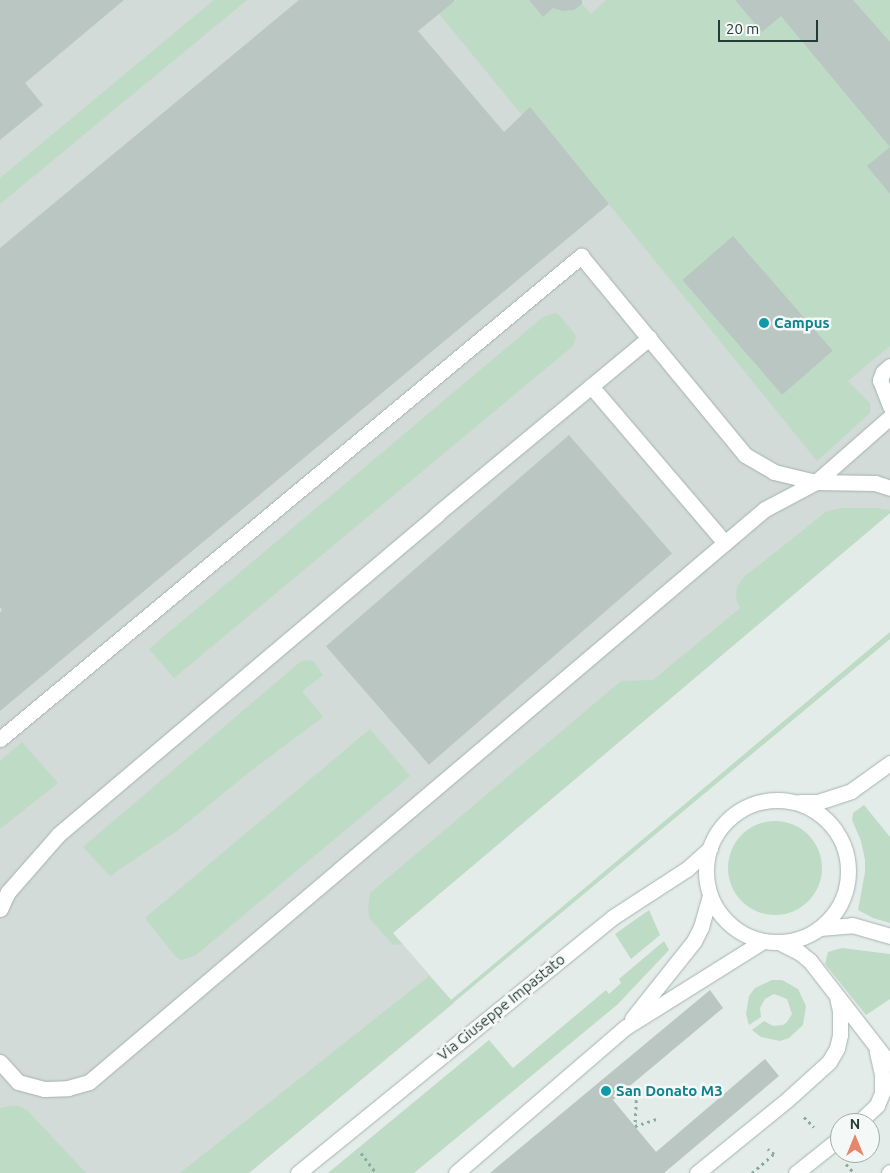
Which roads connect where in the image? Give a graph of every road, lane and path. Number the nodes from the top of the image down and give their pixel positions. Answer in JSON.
{"nodes":[{"id":1,"x":650,"y":338,"type":"junction"},
{"id":2,"x":890,"y":366,"type":"edge"},
{"id":3,"x":591,"y":386,"type":"junction"},
{"id":4,"x":890,"y":406,"type":"edge"},
{"id":5,"x":890,"y":417,"type":"edge"},
{"id":6,"x":816,"y":482,"type":"junction"},
{"id":7,"x":890,"y":488,"type":"edge"},
{"id":8,"x":725,"y":543,"type":"junction"},
{"id":9,"x":0,"y":739,"type":"edge"},
{"id":10,"x":890,"y":763,"type":"edge"},
{"id":11,"x":790,"y":802,"type":"junction"},
{"id":12,"x":710,"y":848,"type":"junction"},
{"id":13,"x":710,"y":896,"type":"junction"},
{"id":14,"x":0,"y":909,"type":"edge"},
{"id":15,"x":820,"y":928,"type":"junction"},
{"id":16,"x":890,"y":936,"type":"edge"},
{"id":17,"x":763,"y":941,"type":"junction"},
{"id":18,"x":779,"y":942,"type":"junction"},
{"id":19,"x":836,"y":996,"type":"junction"},
{"id":20,"x":626,"y":1027,"type":"junction"},
{"id":21,"x":874,"y":1044,"type":"junction"},
{"id":22,"x":0,"y":1062,"type":"edge"},
{"id":23,"x":890,"y":1064,"type":"edge"},
{"id":24,"x":637,"y":1087,"type":"dead end"},
{"id":25,"x":870,"y":1113,"type":"edge"},
{"id":26,"x":802,"y":1115,"type":"dead end"},
{"id":27,"x":657,"y":1118,"type":"dead end"},
{"id":28,"x":819,"y":1134,"type":"dead end"},
{"id":29,"x":830,"y":1146,"type":"edge"},
{"id":30,"x":357,"y":1149,"type":"dead end"},
{"id":31,"x":774,"y":1154,"type":"dead end"},
{"id":32,"x":845,"y":1163,"type":"edge"},
{"id":33,"x":298,"y":1173,"type":"edge"},
{"id":34,"x":376,"y":1173,"type":"edge"},
{"id":35,"x":456,"y":1173,"type":"edge"},
{"id":36,"x":697,"y":1173,"type":"edge"},
{"id":37,"x":752,"y":1173,"type":"edge"},
{"id":38,"x":796,"y":1173,"type":"edge"},
{"id":39,"x":854,"y":1173,"type":"edge"}],
"edges":[{"from":1,"to":3,"type":"street"},
{"from":1,"to":6,"type":"street"},
{"from":1,"to":9,"type":"street"},
{"from":2,"to":4,"type":"street"},
{"from":3,"to":8,"type":"street"},
{"from":3,"to":14,"type":"street"},
{"from":5,"to":6,"type":"street"},
{"from":6,"to":7,"type":"street"},
{"from":6,"to":8,"type":"street"},
{"from":8,"to":22,"type":"street"},
{"from":10,"to":11,"type":"street"},
{"from":11,"to":12,"type":"street"},
{"from":11,"to":15,"type":"street"},
{"from":12,"to":13,"type":"street"},
{"from":12,"to":33,"type":"street","name":"Via Giuseppe Impastato"},
{"from":13,"to":17,"type":"street"},
{"from":13,"to":20,"type":"street"},
{"from":15,"to":16,"type":"street"},
{"from":15,"to":18,"type":"street"},
{"from":17,"to":18,"type":"street"},
{"from":17,"to":20,"type":"street"},
{"from":18,"to":19,"type":"street"},
{"from":19,"to":21,"type":"street"},
{"from":19,"to":36,"type":"street"},
{"from":20,"to":35,"type":"street"},
{"from":21,"to":23,"type":"street"},
{"from":21,"to":25,"type":"street"},
{"from":24,"to":27,"type":"path"},
{"from":26,"to":28,"type":"path"},
{"from":29,"to":38,"type":"street"},
{"from":30,"to":34,"type":"path"},
{"from":31,"to":37,"type":"path"},
{"from":32,"to":39,"type":"path"}]}
